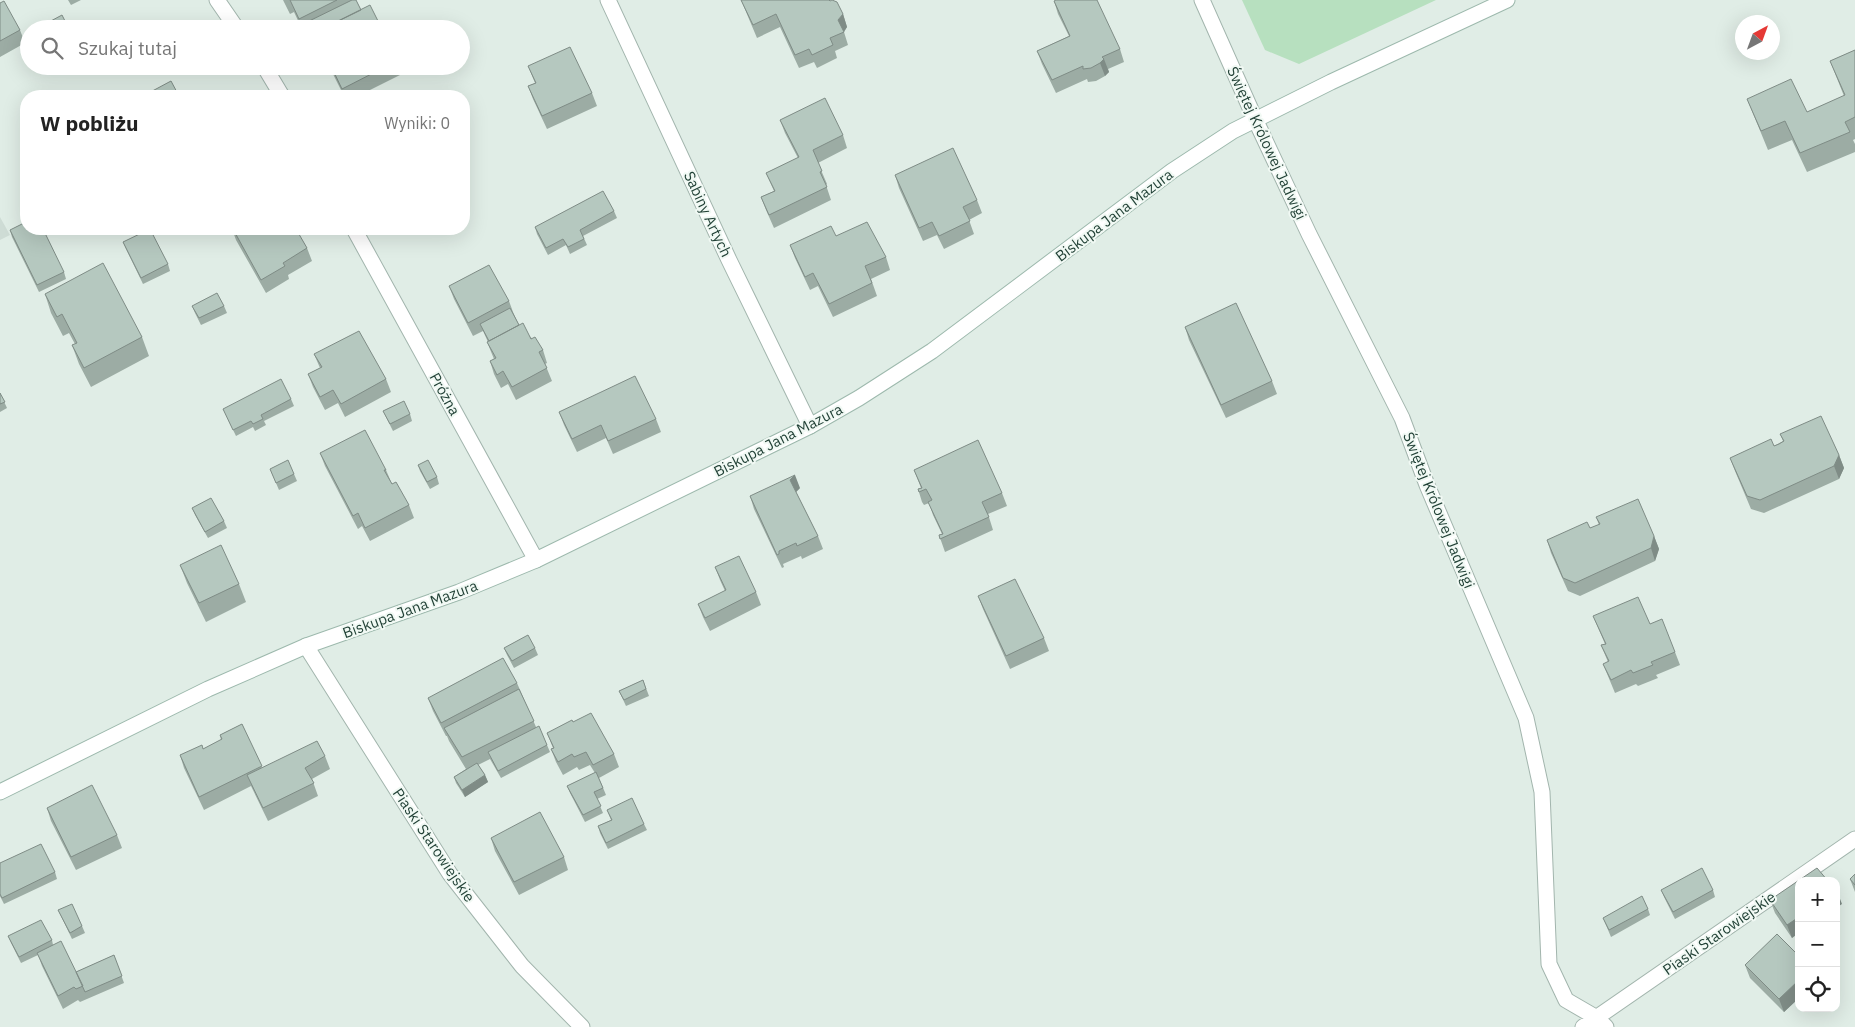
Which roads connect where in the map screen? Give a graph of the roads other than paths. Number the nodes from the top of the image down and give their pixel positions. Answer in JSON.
{"nodes":[{"id":1,"x":217,"y":0,"type":"edge"},
{"id":2,"x":608,"y":0,"type":"edge"},
{"id":3,"x":1202,"y":0,"type":"edge"},
{"id":4,"x":1507,"y":0,"type":"edge"},
{"id":5,"x":231,"y":20,"type":"edge"},
{"id":6,"x":269,"y":75,"type":"edge"},
{"id":7,"x":278,"y":90,"type":"edge"},
{"id":8,"x":1255,"y":119,"type":"junction"},
{"id":9,"x":357,"y":235,"type":"edge"},
{"id":10,"x":810,"y":426,"type":"junction"},
{"id":11,"x":536,"y":560,"type":"junction"},
{"id":12,"x":306,"y":646,"type":"junction"},
{"id":13,"x":0,"y":792,"type":"edge"},
{"id":14,"x":1855,"y":839,"type":"edge"},
{"id":15,"x":1601,"y":1022,"type":"edge"},
{"id":16,"x":582,"y":1027,"type":"edge"},
{"id":17,"x":1583,"y":1027,"type":"edge"}],
"edges":[{"from":1,"to":5,"type":"street"},
{"from":2,"to":10,"type":"street","name":"Sabiny Artych"},
{"from":3,"to":8,"type":"street","name":"Świętej Królowej Jadwigi"},
{"from":4,"to":8,"type":"street","name":"Biskupa Jana Mazura"},
{"from":6,"to":7,"type":"street"},
{"from":8,"to":10,"type":"street","name":"Biskupa Jana Mazura"},
{"from":8,"to":15,"type":"street","name":"Świętej Królowej Jadwigi"},
{"from":9,"to":11,"type":"street","name":"Próżna"},
{"from":10,"to":11,"type":"street","name":"Biskupa Jana Mazura"},
{"from":11,"to":12,"type":"street","name":"Biskupa Jana Mazura"},
{"from":12,"to":13,"type":"street","name":"Biskupa Jana Mazura"},
{"from":12,"to":16,"type":"street","name":"Piaski Starowiejskie"},
{"from":14,"to":15,"type":"street","name":"Piaski Starowiejskie"},
{"from":15,"to":17,"type":"street","name":"Piaski Starowiejskie"}]}
